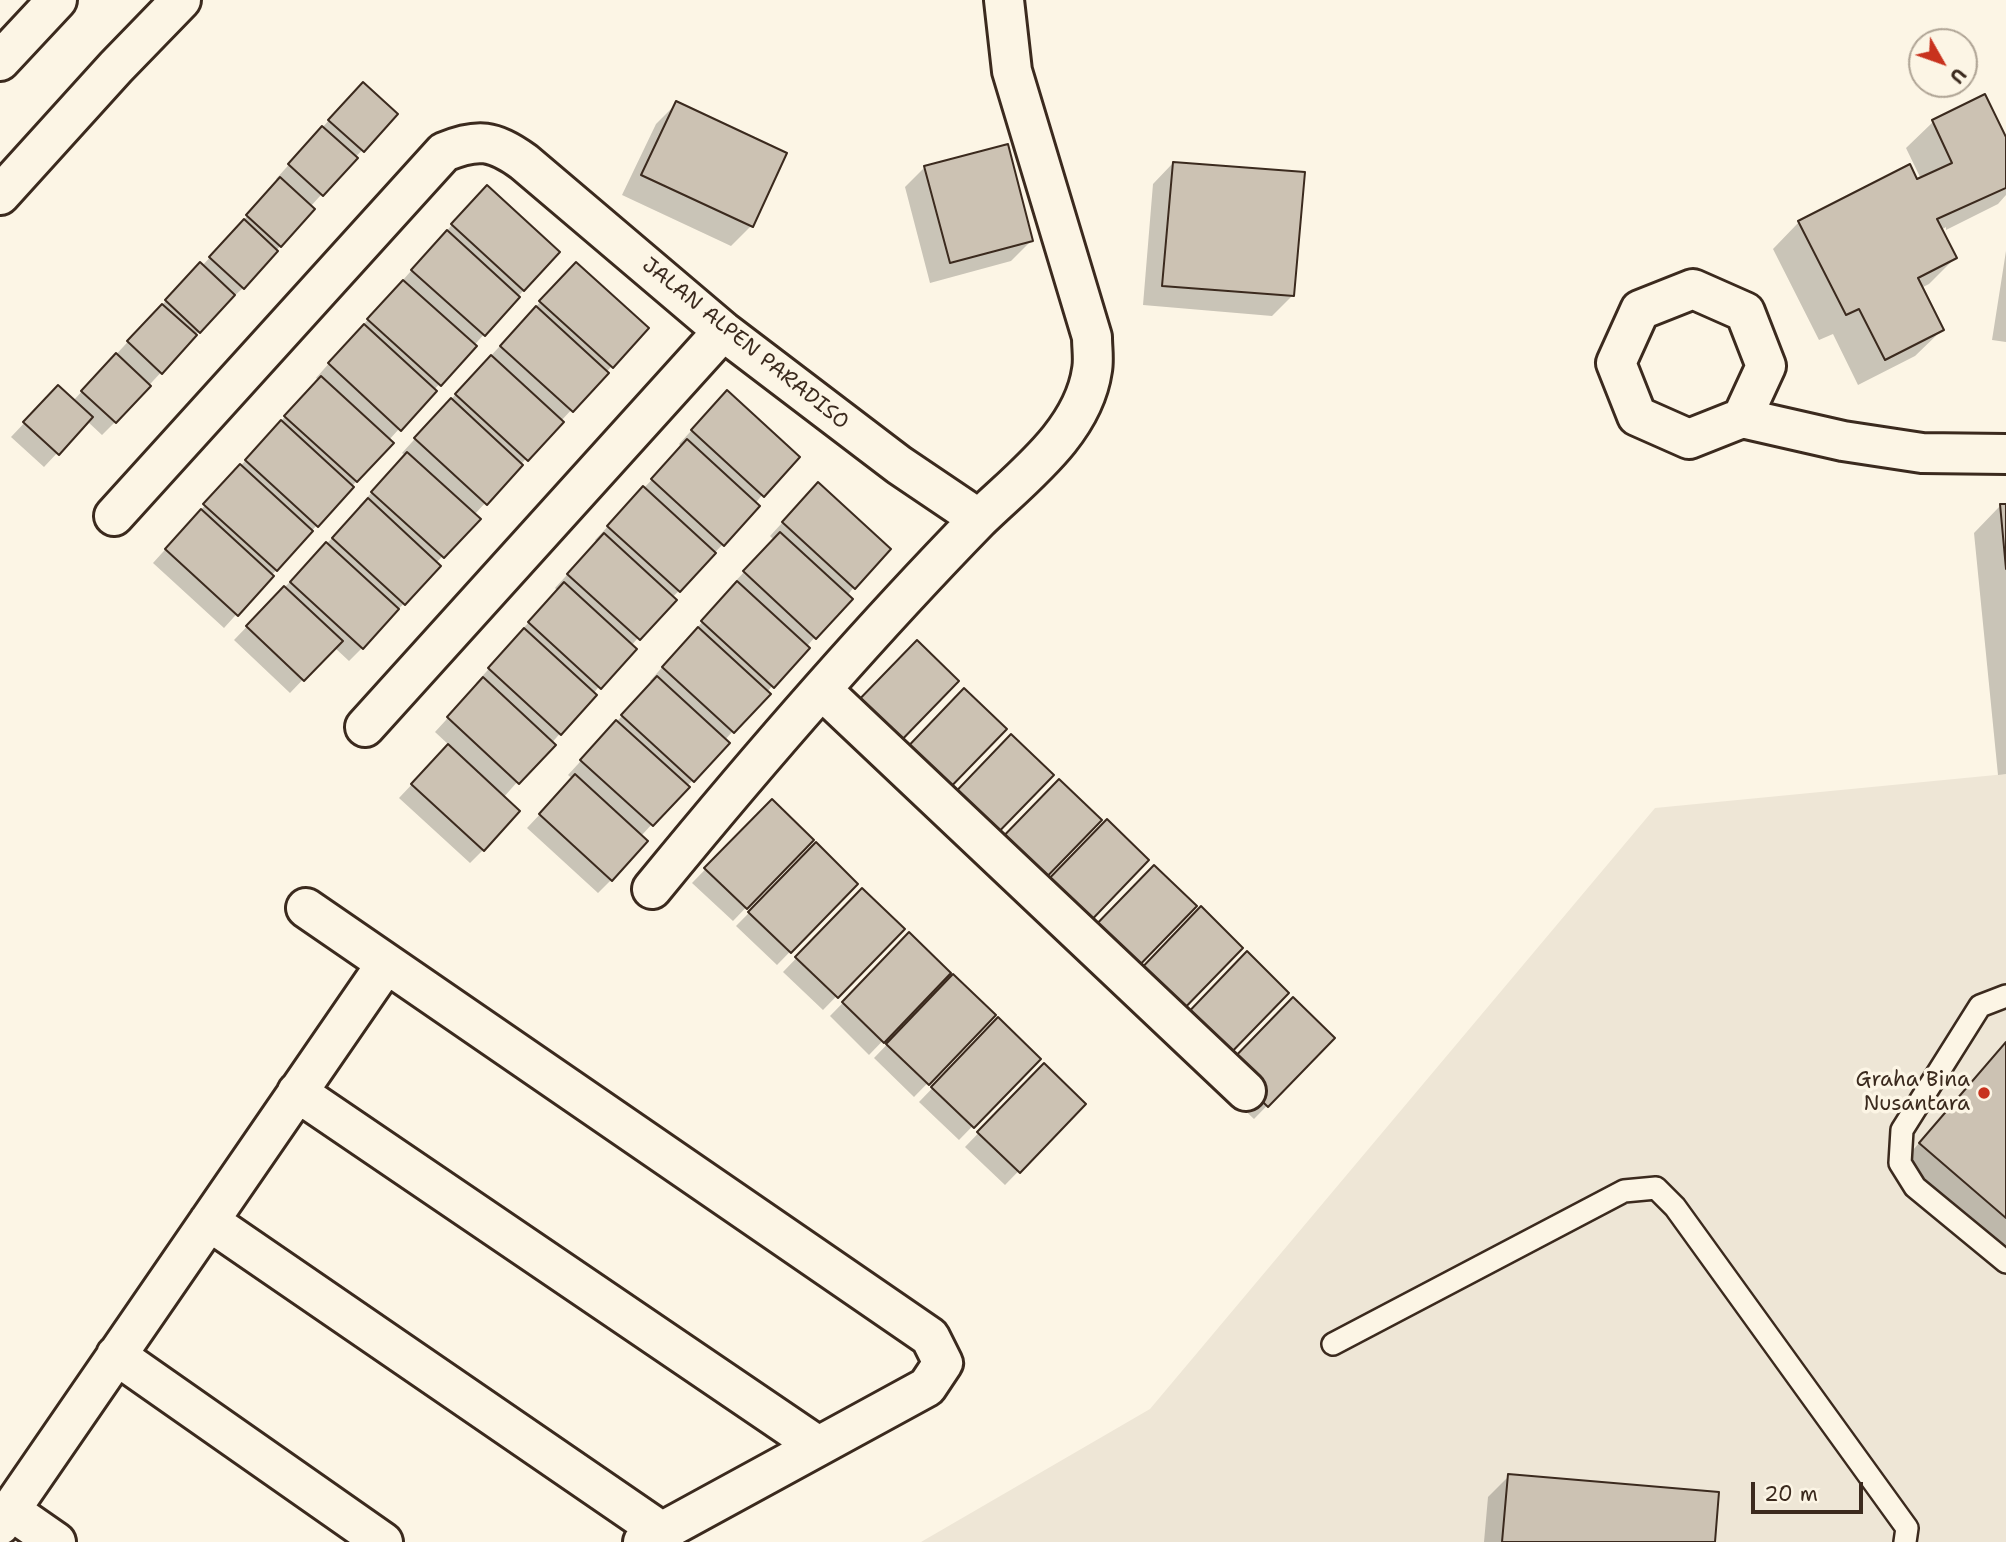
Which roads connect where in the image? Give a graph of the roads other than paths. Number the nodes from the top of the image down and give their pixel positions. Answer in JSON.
{"nodes":[{"id":1,"x":57,"y":0,"type":"edge"},
{"id":2,"x":181,"y":0,"type":"edge"},
{"id":3,"x":1004,"y":0,"type":"edge"},
{"id":4,"x":0,"y":61,"type":"edge"},
{"id":5,"x":0,"y":195,"type":"edge"},
{"id":6,"x":723,"y":331,"type":"junction"},
{"id":7,"x":1742,"y":418,"type":"dead end"},
{"id":8,"x":2006,"y":454,"type":"edge"},
{"id":9,"x":114,"y":516,"type":"dead end"},
{"id":10,"x":979,"y":519,"type":"junction"},
{"id":11,"x":822,"y":690,"type":"junction"},
{"id":12,"x":365,"y":727,"type":"dead end"},
{"id":13,"x":652,"y":889,"type":"dead end"},
{"id":14,"x":306,"y":908,"type":"dead end"},
{"id":15,"x":386,"y":964,"type":"junction"},
{"id":16,"x":2006,"y":996,"type":"edge"},
{"id":17,"x":1246,"y":1091,"type":"dead end"},
{"id":18,"x":298,"y":1092,"type":"junction"},
{"id":19,"x":209,"y":1221,"type":"junction"},
{"id":20,"x":2006,"y":1262,"type":"edge"},
{"id":21,"x":1333,"y":1344,"type":"dead end"},
{"id":22,"x":116,"y":1355,"type":"junction"},
{"id":23,"x":818,"y":1446,"type":"junction"},
{"id":24,"x":5,"y":1517,"type":"edge"},
{"id":25,"x":653,"y":1537,"type":"edge"},
{"id":26,"x":56,"y":1542,"type":"edge"},
{"id":27,"x":383,"y":1542,"type":"edge"},
{"id":28,"x":1905,"y":1542,"type":"edge"}],
"edges":[{"from":1,"to":4,"type":"street"},
{"from":2,"to":5,"type":"street"},
{"from":3,"to":10,"type":"street"},
{"from":6,"to":9,"type":"street","name":"JALAN ALPEN PARADISO"},
{"from":6,"to":10,"type":"street","name":"JALAN ALPEN PARADISO"},
{"from":6,"to":12,"type":"street"},
{"from":7,"to":8,"type":"street"},
{"from":10,"to":11,"type":"street"},
{"from":11,"to":13,"type":"street"},
{"from":11,"to":17,"type":"street"},
{"from":14,"to":15,"type":"street"},
{"from":15,"to":18,"type":"street"},
{"from":15,"to":23,"type":"street"},
{"from":16,"to":20,"type":"lane"},
{"from":18,"to":19,"type":"street"},
{"from":18,"to":23,"type":"street"},
{"from":19,"to":22,"type":"street"},
{"from":19,"to":25,"type":"street"},
{"from":21,"to":28,"type":"lane"},
{"from":22,"to":24,"type":"street"},
{"from":22,"to":27,"type":"street"},
{"from":23,"to":25,"type":"street"},
{"from":24,"to":26,"type":"street"}]}
